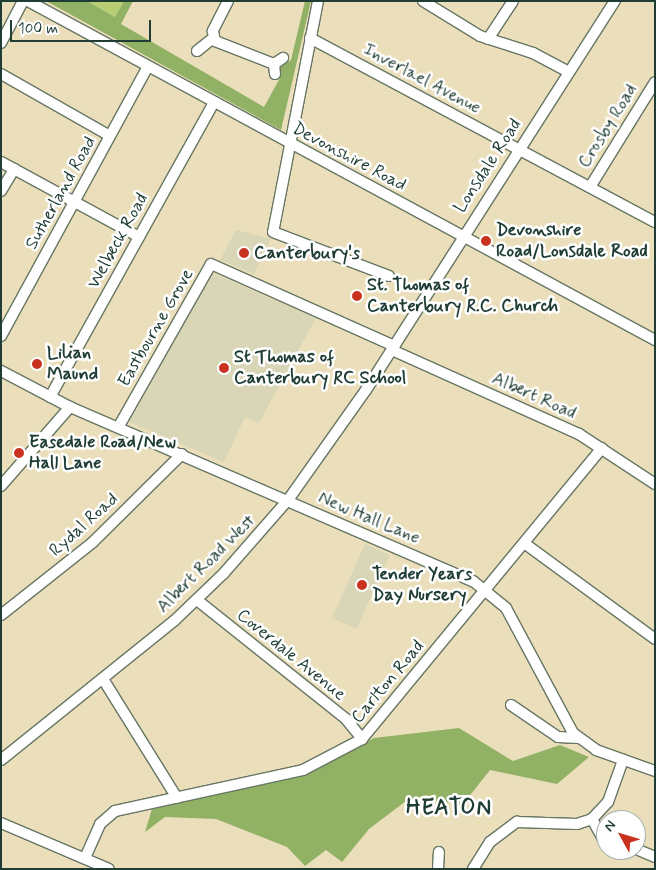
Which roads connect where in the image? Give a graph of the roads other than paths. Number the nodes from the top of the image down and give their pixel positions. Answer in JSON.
{"nodes":[{"id":1,"x":23,"y":1,"type":"edge"},
{"id":2,"x":28,"y":1,"type":"edge"},
{"id":3,"x":228,"y":1,"type":"edge"},
{"id":4,"x":318,"y":1,"type":"edge"},
{"id":5,"x":423,"y":1,"type":"edge"},
{"id":6,"x":514,"y":1,"type":"edge"},
{"id":7,"x":616,"y":1,"type":"edge"},
{"id":8,"x":213,"y":38,"type":"junction"},
{"id":9,"x":310,"y":38,"type":"junction"},
{"id":10,"x":488,"y":39,"type":"junction"},
{"id":11,"x":1,"y":43,"type":"edge"},
{"id":12,"x":197,"y":50,"type":"dead end"},
{"id":13,"x":148,"y":66,"type":"junction"},
{"id":14,"x":277,"y":66,"type":"dead end"},
{"id":15,"x":568,"y":72,"type":"junction"},
{"id":16,"x":1,"y":74,"type":"edge"},
{"id":17,"x":655,"y":82,"type":"edge"},
{"id":18,"x":214,"y":102,"type":"junction"},
{"id":19,"x":110,"y":136,"type":"junction"},
{"id":20,"x":290,"y":143,"type":"junction"},
{"id":21,"x":518,"y":149,"type":"junction"},
{"id":22,"x":1,"y":162,"type":"edge"},
{"id":23,"x":14,"y":169,"type":"junction"},
{"id":24,"x":590,"y":187,"type":"junction"},
{"id":25,"x":1,"y":192,"type":"edge"},
{"id":26,"x":74,"y":202,"type":"junction"},
{"id":27,"x":655,"y":222,"type":"edge"},
{"id":28,"x":462,"y":236,"type":"junction"},
{"id":29,"x":139,"y":237,"type":"junction"},
{"id":30,"x":388,"y":276,"type":"dead end"},
{"id":31,"x":1,"y":336,"type":"edge"},
{"id":32,"x":655,"y":340,"type":"edge"},
{"id":33,"x":393,"y":348,"type":"junction"},
{"id":34,"x":1,"y":370,"type":"edge"},
{"id":35,"x":50,"y":397,"type":"junction"},
{"id":36,"x":70,"y":407,"type":"junction"},
{"id":37,"x":119,"y":426,"type":"junction"},
{"id":38,"x":602,"y":448,"type":"junction"},
{"id":39,"x":182,"y":454,"type":"junction"},
{"id":40,"x":655,"y":484,"type":"edge"},
{"id":41,"x":1,"y":486,"type":"edge"},
{"id":42,"x":288,"y":500,"type":"junction"},
{"id":43,"x":524,"y":544,"type":"junction"},
{"id":44,"x":486,"y":590,"type":"junction"},
{"id":45,"x":197,"y":600,"type":"junction"},
{"id":46,"x":1,"y":615,"type":"edge"},
{"id":47,"x":655,"y":639,"type":"edge"},
{"id":48,"x":103,"y":679,"type":"junction"},
{"id":49,"x":511,"y":706,"type":"dead end"},
{"id":50,"x":578,"y":738,"type":"junction"},
{"id":51,"x":362,"y":739,"type":"junction"},
{"id":52,"x":1,"y":760,"type":"edge"},
{"id":53,"x":623,"y":760,"type":"junction"},
{"id":54,"x":655,"y":771,"type":"edge"},
{"id":55,"x":177,"y":798,"type":"junction"},
{"id":56,"x":592,"y":819,"type":"junction"},
{"id":57,"x":1,"y":823,"type":"edge"},
{"id":58,"x":596,"y":826,"type":"edge"},
{"id":59,"x":439,"y":852,"type":"dead end"},
{"id":60,"x":85,"y":858,"type":"junction"},
{"id":61,"x":435,"y":865,"type":"edge"},
{"id":62,"x":109,"y":869,"type":"edge"},
{"id":63,"x":474,"y":869,"type":"edge"}],
"edges":[{"from":1,"to":11,"type":"street"},
{"from":2,"to":13,"type":"street","name":"Devonshire Road"},
{"from":3,"to":8,"type":"street"},
{"from":4,"to":9,"type":"street"},
{"from":5,"to":10,"type":"street"},
{"from":6,"to":10,"type":"street"},
{"from":7,"to":15,"type":"street","name":"Lonsdale Road"},
{"from":8,"to":12,"type":"street"},
{"from":8,"to":14,"type":"street"},
{"from":9,"to":20,"type":"street"},
{"from":9,"to":21,"type":"street","name":"Inverlael Avenue"},
{"from":10,"to":15,"type":"street"},
{"from":13,"to":18,"type":"street","name":"Devonshire Road"},
{"from":13,"to":19,"type":"street","name":"Sutherland Road"},
{"from":15,"to":21,"type":"street","name":"Lonsdale Road"},
{"from":16,"to":19,"type":"street"},
{"from":17,"to":24,"type":"street","name":"Crosby Road"},
{"from":18,"to":20,"type":"street","name":"Devonshire Road"},
{"from":18,"to":29,"type":"street","name":"Welbeck Road"},
{"from":19,"to":26,"type":"street","name":"Sutherland Road"},
{"from":20,"to":28,"type":"street","name":"Devonshire Road"},
{"from":20,"to":30,"type":"street"},
{"from":21,"to":24,"type":"street","name":"Inverlael Avenue"},
{"from":21,"to":28,"type":"street","name":"Lonsdale Road"},
{"from":22,"to":23,"type":"street"},
{"from":23,"to":25,"type":"street"},
{"from":23,"to":26,"type":"street"},
{"from":24,"to":27,"type":"street","name":"Inverlael Avenue"},
{"from":26,"to":29,"type":"street"},
{"from":26,"to":31,"type":"street","name":"Sutherland Road"},
{"from":28,"to":32,"type":"street","name":"Devonshire Road"},
{"from":28,"to":33,"type":"street","name":"Lonsdale Road"},
{"from":29,"to":35,"type":"street","name":"Welbeck Road"},
{"from":33,"to":37,"type":"street","name":"Eastbourne Grove"},
{"from":33,"to":38,"type":"street","name":"Albert Road"},
{"from":33,"to":42,"type":"street","name":"Albert Road West"},
{"from":34,"to":35,"type":"street","name":"New Hall Lane"},
{"from":35,"to":36,"type":"street","name":"New Hall Lane"},
{"from":36,"to":37,"type":"street","name":"New Hall Lane"},
{"from":36,"to":41,"type":"street"},
{"from":37,"to":39,"type":"street","name":"New Hall Lane"},
{"from":38,"to":40,"type":"street","name":"Albert Road"},
{"from":38,"to":43,"type":"street","name":"Carlton Road"},
{"from":39,"to":42,"type":"street","name":"New Hall Lane"},
{"from":39,"to":46,"type":"street","name":"Rydal Road"},
{"from":42,"to":44,"type":"street","name":"New Hall Lane"},
{"from":42,"to":45,"type":"street","name":"Albert Road West"},
{"from":43,"to":44,"type":"street","name":"Carlton Road"},
{"from":43,"to":47,"type":"street"},
{"from":44,"to":50,"type":"street","name":"New Hall Lane"},
{"from":44,"to":51,"type":"street","name":"Carlton Road"},
{"from":45,"to":48,"type":"street","name":"Albert Road West"},
{"from":45,"to":51,"type":"street","name":"Coverdale Avenue"},
{"from":48,"to":52,"type":"street","name":"Albert Road West"},
{"from":48,"to":55,"type":"street"},
{"from":49,"to":50,"type":"street"},
{"from":50,"to":53,"type":"street","name":"New Hall Lane"},
{"from":51,"to":55,"type":"street","name":"Carlton Road"},
{"from":53,"to":54,"type":"street","name":"New Hall Lane"},
{"from":53,"to":56,"type":"street"},
{"from":55,"to":60,"type":"street","name":"Carlton Road"},
{"from":56,"to":58,"type":"street"},
{"from":56,"to":63,"type":"street"},
{"from":57,"to":60,"type":"street"},
{"from":59,"to":61,"type":"street"},
{"from":60,"to":62,"type":"street"}]}
